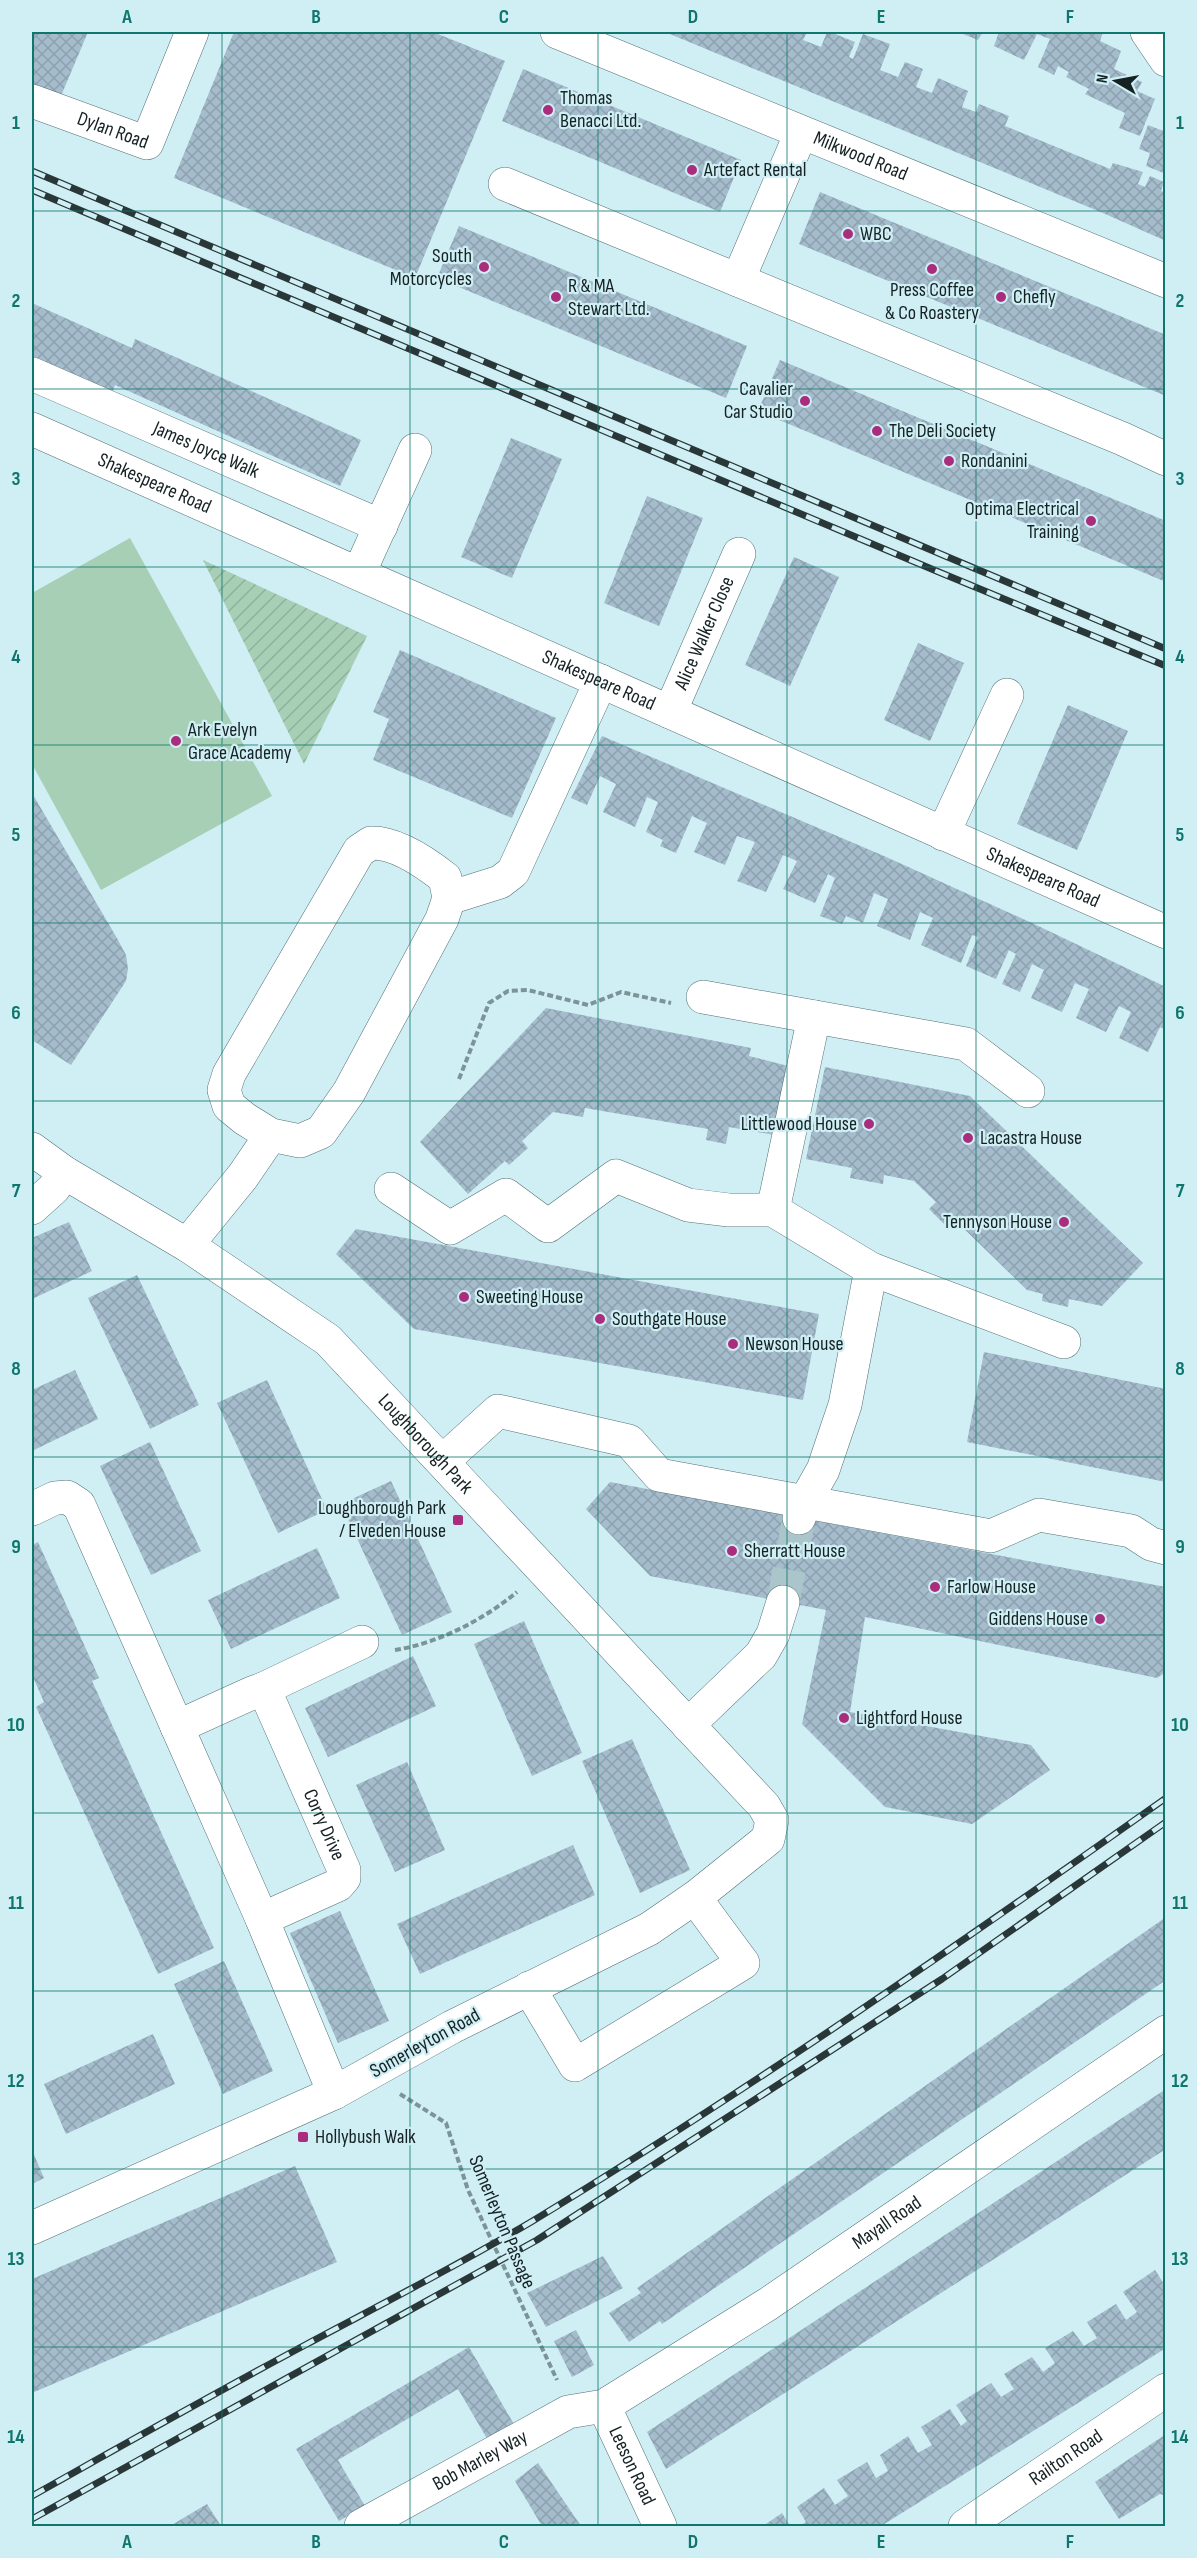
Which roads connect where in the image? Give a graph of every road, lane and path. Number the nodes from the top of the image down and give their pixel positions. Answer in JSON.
{"nodes":[{"id":1,"x":192,"y":32,"type":"edge"},
{"id":2,"x":557,"y":32,"type":"edge"},
{"id":3,"x":1147,"y":32,"type":"edge"},
{"id":4,"x":1166,"y":60,"type":"edge"},
{"id":5,"x":32,"y":101,"type":"edge"},
{"id":6,"x":801,"y":133,"type":"junction"},
{"id":7,"x":505,"y":184,"type":"dead end"},
{"id":8,"x":738,"y":280,"type":"junction"},
{"id":9,"x":1166,"y":281,"type":"edge"},
{"id":10,"x":32,"y":374,"type":"edge"},
{"id":11,"x":32,"y":429,"type":"edge"},
{"id":12,"x":414,"y":450,"type":"dead end"},
{"id":13,"x":1166,"y":459,"type":"edge"},
{"id":14,"x":381,"y":526,"type":"junction"},
{"id":15,"x":739,"y":554,"type":"dead end"},
{"id":16,"x":359,"y":573,"type":"junction"},
{"id":17,"x":601,"y":681,"type":"junction"},
{"id":18,"x":1007,"y":695,"type":"dead end"},
{"id":19,"x":670,"y":712,"type":"junction"},
{"id":20,"x":944,"y":834,"type":"junction"},
{"id":21,"x":449,"y":898,"type":"junction"},
{"id":22,"x":1166,"y":932,"type":"edge"},
{"id":23,"x":703,"y":997,"type":"joint"},
{"id":24,"x":814,"y":1017,"type":"junction"},
{"id":25,"x":459,"y":1079,"type":"dead end"},
{"id":26,"x":1028,"y":1091,"type":"dead end"},
{"id":27,"x":271,"y":1135,"type":"junction"},
{"id":28,"x":32,"y":1149,"type":"edge"},
{"id":29,"x":65,"y":1173,"type":"junction"},
{"id":30,"x":391,"y":1189,"type":"dead end"},
{"id":31,"x":32,"y":1208,"type":"edge"},
{"id":32,"x":773,"y":1210,"type":"junction"},
{"id":33,"x":187,"y":1245,"type":"junction"},
{"id":34,"x":871,"y":1269,"type":"junction"},
{"id":35,"x":1064,"y":1342,"type":"dead end"},
{"id":36,"x":443,"y":1461,"type":"junction"},
{"id":37,"x":32,"y":1509,"type":"edge"},
{"id":38,"x":802,"y":1509,"type":"junction"},
{"id":39,"x":1166,"y":1548,"type":"edge"},
{"id":40,"x":513,"y":1595,"type":"dead end"},
{"id":41,"x":783,"y":1602,"type":"tunnel mouth"},
{"id":42,"x":362,"y":1642,"type":"joint"},
{"id":43,"x":263,"y":1689,"type":"junction"},
{"id":44,"x":688,"y":1725,"type":"junction"},
{"id":45,"x":177,"y":1727,"type":"junction"},
{"id":46,"x":764,"y":1806,"type":"joint"},
{"id":47,"x":696,"y":1898,"type":"junction"},
{"id":48,"x":262,"y":1919,"type":"junction"},
{"id":49,"x":529,"y":1988,"type":"junction"},
{"id":50,"x":1166,"y":2032,"type":"edge"},
{"id":51,"x":387,"y":2063,"type":"junction"},
{"id":52,"x":334,"y":2092,"type":"junction"},
{"id":53,"x":32,"y":2228,"type":"edge"},
{"id":54,"x":1166,"y":2390,"type":"edge"},
{"id":55,"x":604,"y":2406,"type":"junction"},
{"id":56,"x":568,"y":2412,"type":"junction"},
{"id":57,"x":362,"y":2526,"type":"edge"},
{"id":58,"x":660,"y":2526,"type":"edge"},
{"id":59,"x":965,"y":2526,"type":"edge"}],
"edges":[{"from":1,"to":5,"type":"street","name":"Dylan Road"},
{"from":2,"to":6,"type":"street","name":"Milkwood Road"},
{"from":3,"to":4,"type":"street"},
{"from":6,"to":8,"type":"street"},
{"from":6,"to":9,"type":"street","name":"Milkwood Road"},
{"from":7,"to":8,"type":"street"},
{"from":8,"to":13,"type":"street"},
{"from":10,"to":14,"type":"street","name":"James Joyce Walk"},
{"from":11,"to":16,"type":"street","name":"Shakespeare Road"},
{"from":12,"to":14,"type":"street"},
{"from":14,"to":16,"type":"street"},
{"from":15,"to":19,"type":"street","name":"Alice Walker Close"},
{"from":16,"to":17,"type":"street","name":"Shakespeare Road"},
{"from":17,"to":19,"type":"street","name":"Shakespeare Road"},
{"from":17,"to":21,"type":"street"},
{"from":18,"to":20,"type":"street"},
{"from":19,"to":20,"type":"street","name":"Shakespeare Road"},
{"from":20,"to":22,"type":"street","name":"Shakespeare Road"},
{"from":21,"to":27,"type":"street"},
{"from":21,"to":27,"type":"street"},
{"from":23,"to":24,"type":"street"},
{"from":23,"to":25,"type":"path"},
{"from":24,"to":26,"type":"street"},
{"from":24,"to":32,"type":"street"},
{"from":27,"to":33,"type":"street"},
{"from":28,"to":29,"type":"street","name":"Loughborough Park"},
{"from":29,"to":31,"type":"street"},
{"from":29,"to":33,"type":"street","name":"Loughborough Park"},
{"from":30,"to":32,"type":"street"},
{"from":32,"to":34,"type":"street"},
{"from":33,"to":36,"type":"street","name":"Loughborough Park"},
{"from":34,"to":35,"type":"street"},
{"from":34,"to":38,"type":"street"},
{"from":36,"to":38,"type":"street"},
{"from":36,"to":44,"type":"street","name":"Loughborough Park"},
{"from":37,"to":45,"type":"street"},
{"from":38,"to":39,"type":"street"},
{"from":40,"to":42,"type":"path"},
{"from":41,"to":44,"type":"street"},
{"from":42,"to":43,"type":"street"},
{"from":43,"to":45,"type":"street"},
{"from":43,"to":48,"type":"street","name":"Corry Drive"},
{"from":44,"to":46,"type":"street","name":"Loughborough Park"},
{"from":45,"to":48,"type":"street"},
{"from":46,"to":47,"type":"street","name":"Somerleyton Road"},
{"from":47,"to":49,"type":"street","name":"Somerleyton Road"},
{"from":47,"to":49,"type":"street"},
{"from":48,"to":52,"type":"street"},
{"from":49,"to":51,"type":"street","name":"Somerleyton Road"},
{"from":50,"to":55,"type":"street","name":"Mayall Road"},
{"from":51,"to":52,"type":"street","name":"Somerleyton Road"},
{"from":51,"to":56,"type":"path","name":"Somerleyton Passage"},
{"from":52,"to":53,"type":"street","name":"Somerleyton Road"},
{"from":54,"to":59,"type":"street","name":"Railton Road"},
{"from":55,"to":56,"type":"street","name":"Bob Marley Way"},
{"from":55,"to":58,"type":"street","name":"Leeson Road"},
{"from":56,"to":57,"type":"street","name":"Bob Marley Way"}]}
